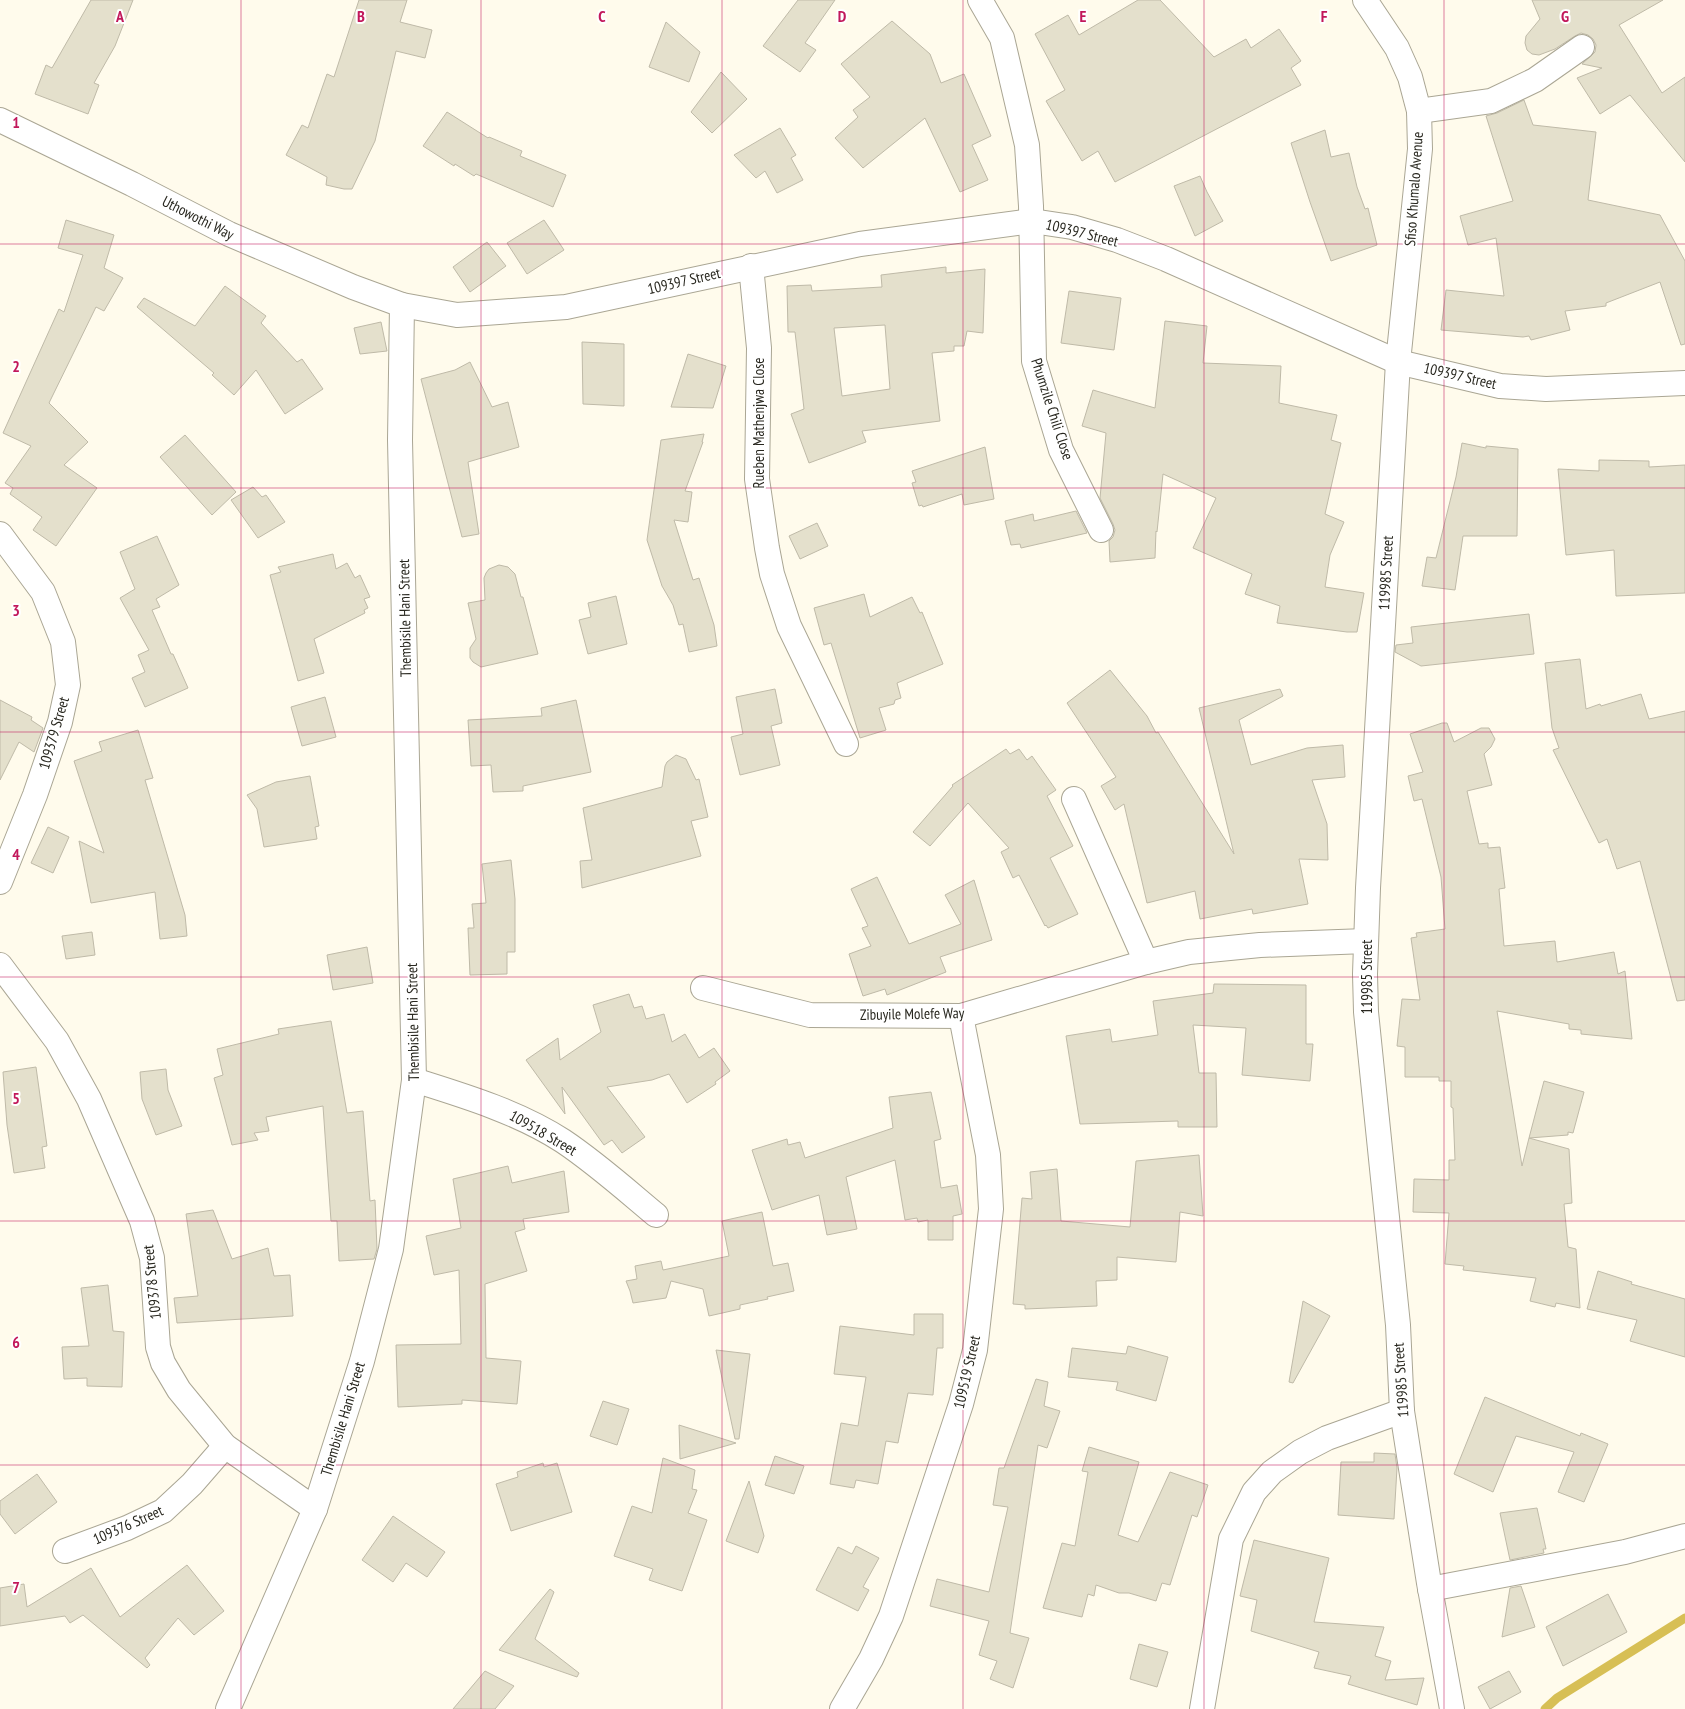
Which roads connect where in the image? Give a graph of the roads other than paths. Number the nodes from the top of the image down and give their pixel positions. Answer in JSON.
{"nodes":[{"id":1,"x":980,"y":0,"type":"edge"},
{"id":2,"x":1364,"y":0,"type":"edge"},
{"id":3,"x":1582,"y":47,"type":"dead end"},
{"id":4,"x":1419,"y":111,"type":"junction"},
{"id":5,"x":0,"y":120,"type":"edge"},
{"id":6,"x":1032,"y":221,"type":"junction"},
{"id":7,"x":751,"y":266,"type":"junction"},
{"id":8,"x":402,"y":305,"type":"junction"},
{"id":9,"x":1398,"y":362,"type":"junction"},
{"id":10,"x":1685,"y":383,"type":"edge"},
{"id":11,"x":1101,"y":530,"type":"dead end"},
{"id":12,"x":0,"y":534,"type":"edge"},
{"id":13,"x":846,"y":744,"type":"dead end"},
{"id":14,"x":1074,"y":799,"type":"dead end"},
{"id":15,"x":0,"y":882,"type":"edge"},
{"id":16,"x":1366,"y":941,"type":"junction"},
{"id":17,"x":1146,"y":962,"type":"junction"},
{"id":18,"x":0,"y":966,"type":"edge"},
{"id":19,"x":703,"y":988,"type":"dead end"},
{"id":20,"x":961,"y":1016,"type":"junction"},
{"id":21,"x":414,"y":1080,"type":"junction"},
{"id":22,"x":656,"y":1215,"type":"dead end"},
{"id":23,"x":1402,"y":1411,"type":"junction"},
{"id":24,"x":225,"y":1446,"type":"junction"},
{"id":25,"x":315,"y":1509,"type":"junction"},
{"id":26,"x":1685,"y":1536,"type":"edge"},
{"id":27,"x":65,"y":1551,"type":"dead end"},
{"id":28,"x":1430,"y":1589,"type":"junction"},
{"id":29,"x":228,"y":1709,"type":"edge"},
{"id":30,"x":842,"y":1709,"type":"edge"},
{"id":31,"x":1202,"y":1709,"type":"edge"},
{"id":32,"x":1452,"y":1709,"type":"edge"}],
"edges":[{"from":1,"to":6,"type":"street","name":"Phumzile Chili Close"},
{"from":2,"to":4,"type":"street","name":"Sfiso Khumalo Avenue"},
{"from":3,"to":4,"type":"street"},
{"from":4,"to":9,"type":"street","name":"Sfiso Khumalo Avenue"},
{"from":5,"to":8,"type":"street","name":"Uthowothi Way"},
{"from":6,"to":7,"type":"street","name":"109397 Street"},
{"from":6,"to":9,"type":"street","name":"109397 Street"},
{"from":6,"to":11,"type":"street","name":"Phumzile Chili Close"},
{"from":7,"to":8,"type":"street","name":"109397 Street"},
{"from":7,"to":13,"type":"street","name":"Rueben Mathenjwa Close"},
{"from":8,"to":21,"type":"street","name":"Thembisile Hani Street"},
{"from":9,"to":10,"type":"street","name":"109397 Street"},
{"from":9,"to":16,"type":"street","name":"119985 Street"},
{"from":12,"to":15,"type":"street","name":"109379 Street"},
{"from":14,"to":17,"type":"street"},
{"from":16,"to":17,"type":"street","name":"Zibuyile Molefe Way"},
{"from":16,"to":23,"type":"street","name":"119985 Street"},
{"from":17,"to":20,"type":"street","name":"Zibuyile Molefe Way"},
{"from":18,"to":24,"type":"street","name":"109378 Street"},
{"from":19,"to":20,"type":"street","name":"Zibuyile Molefe Way"},
{"from":20,"to":30,"type":"street","name":"109519 Street"},
{"from":21,"to":22,"type":"street","name":"109518 Street"},
{"from":21,"to":25,"type":"street","name":"Thembisile Hani Street"},
{"from":23,"to":28,"type":"street","name":"119985 Street"},
{"from":23,"to":31,"type":"street"},
{"from":24,"to":25,"type":"street","name":"109378 Street"},
{"from":24,"to":27,"type":"street","name":"109376 Street"},
{"from":25,"to":29,"type":"street","name":"Thembisile Hani Street"},
{"from":26,"to":28,"type":"street"},
{"from":28,"to":32,"type":"street","name":"119985 Street"}]}
